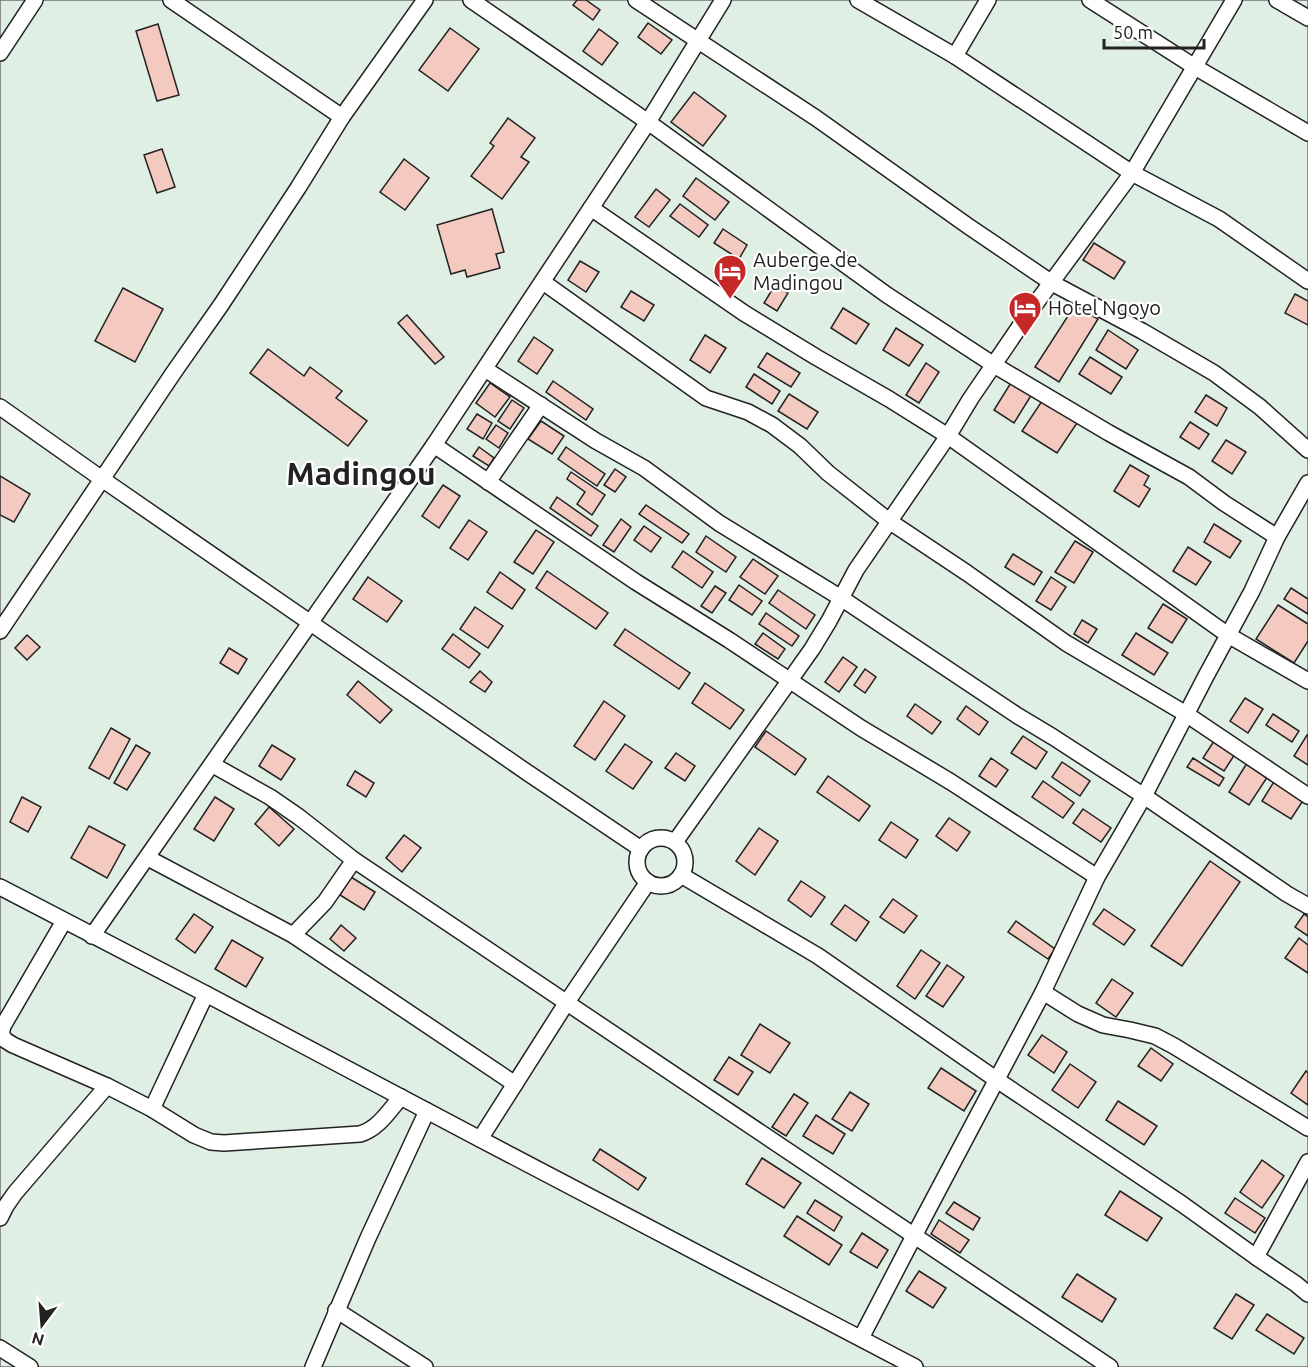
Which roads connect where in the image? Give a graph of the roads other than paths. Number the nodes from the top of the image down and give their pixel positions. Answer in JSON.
{"nodes":[{"id":1,"x":35,"y":0,"type":"edge"},
{"id":2,"x":171,"y":0,"type":"edge"},
{"id":3,"x":425,"y":0,"type":"edge"},
{"id":4,"x":471,"y":0,"type":"edge"},
{"id":5,"x":636,"y":0,"type":"edge"},
{"id":6,"x":723,"y":0,"type":"edge"},
{"id":7,"x":858,"y":0,"type":"edge"},
{"id":8,"x":988,"y":0,"type":"edge"},
{"id":9,"x":1090,"y":0,"type":"edge"},
{"id":10,"x":1234,"y":0,"type":"edge"},
{"id":11,"x":1277,"y":0,"type":"edge"},
{"id":12,"x":1308,"y":18,"type":"edge"},
{"id":13,"x":700,"y":41,"type":"junction"},
{"id":14,"x":0,"y":53,"type":"edge"},
{"id":15,"x":955,"y":56,"type":"junction"},
{"id":16,"x":1195,"y":67,"type":"junction"},
{"id":17,"x":342,"y":117,"type":"junction"},
{"id":18,"x":648,"y":122,"type":"junction"},
{"id":19,"x":1308,"y":133,"type":"edge"},
{"id":20,"x":1132,"y":173,"type":"junction"},
{"id":21,"x":591,"y":208,"type":"junction"},
{"id":22,"x":1308,"y":281,"type":"edge"},
{"id":23,"x":543,"y":282,"type":"junction"},
{"id":24,"x":1052,"y":283,"type":"junction"},
{"id":25,"x":994,"y":365,"type":"junction"},
{"id":26,"x":484,"y":369,"type":"junction"},
{"id":27,"x":541,"y":405,"type":"junction"},
{"id":28,"x":0,"y":407,"type":"edge"},
{"id":29,"x":948,"y":436,"type":"junction"},
{"id":30,"x":434,"y":445,"type":"junction"},
{"id":31,"x":1308,"y":450,"type":"edge"},
{"id":32,"x":102,"y":479,"type":"junction"},
{"id":33,"x":488,"y":482,"type":"junction"},
{"id":34,"x":1308,"y":483,"type":"edge"},
{"id":35,"x":889,"y":521,"type":"junction"},
{"id":36,"x":1277,"y":537,"type":"junction"},
{"id":37,"x":840,"y":598,"type":"junction"},
{"id":38,"x":310,"y":622,"type":"junction"},
{"id":39,"x":0,"y":631,"type":"edge"},
{"id":40,"x":1228,"y":635,"type":"junction"},
{"id":41,"x":790,"y":681,"type":"junction"},
{"id":42,"x":1308,"y":681,"type":"edge"},
{"id":43,"x":1186,"y":714,"type":"junction"},
{"id":44,"x":213,"y":765,"type":"junction"},
{"id":45,"x":1144,"y":796,"type":"junction"},
{"id":46,"x":1308,"y":796,"type":"edge"},
{"id":47,"x":675,"y":842,"type":"junction"},
{"id":48,"x":641,"y":849,"type":"junction"},
{"id":49,"x":148,"y":858,"type":"junction"},
{"id":50,"x":354,"y":860,"type":"junction"},
{"id":51,"x":681,"y":875,"type":"junction"},
{"id":52,"x":1097,"y":877,"type":"junction"},
{"id":53,"x":648,"y":882,"type":"junction"},
{"id":54,"x":0,"y":887,"type":"edge"},
{"id":55,"x":1308,"y":906,"type":"edge"},
{"id":56,"x":64,"y":921,"type":"junction"},
{"id":57,"x":293,"y":935,"type":"junction"},
{"id":58,"x":92,"y":936,"type":"junction"},
{"id":59,"x":1043,"y":992,"type":"junction"},
{"id":60,"x":206,"y":994,"type":"junction"},
{"id":61,"x":567,"y":1002,"type":"junction"},
{"id":62,"x":997,"y":1080,"type":"junction"},
{"id":63,"x":515,"y":1084,"type":"junction"},
{"id":64,"x":107,"y":1086,"type":"junction"},
{"id":65,"x":401,"y":1097,"type":"junction"},
{"id":66,"x":152,"y":1109,"type":"junction"},
{"id":67,"x":427,"y":1111,"type":"junction"},
{"id":68,"x":1308,"y":1128,"type":"edge"},
{"id":69,"x":480,"y":1139,"type":"junction"},
{"id":70,"x":1308,"y":1162,"type":"edge"},
{"id":71,"x":0,"y":1218,"type":"edge"},
{"id":72,"x":914,"y":1236,"type":"junction"},
{"id":73,"x":1256,"y":1257,"type":"junction"},
{"id":74,"x":1308,"y":1294,"type":"edge"},
{"id":75,"x":336,"y":1310,"type":"junction"},
{"id":76,"x":861,"y":1338,"type":"junction"},
{"id":77,"x":0,"y":1348,"type":"edge"},
{"id":78,"x":30,"y":1367,"type":"edge"},
{"id":79,"x":313,"y":1367,"type":"edge"},
{"id":80,"x":425,"y":1367,"type":"edge"},
{"id":81,"x":915,"y":1367,"type":"edge"},
{"id":82,"x":1110,"y":1367,"type":"edge"}],
"edges":[{"from":1,"to":14,"type":"street"},
{"from":2,"to":17,"type":"street"},
{"from":3,"to":17,"type":"street"},
{"from":4,"to":18,"type":"street"},
{"from":5,"to":13,"type":"street"},
{"from":6,"to":13,"type":"street"},
{"from":7,"to":15,"type":"street"},
{"from":8,"to":15,"type":"street"},
{"from":9,"to":16,"type":"street"},
{"from":10,"to":16,"type":"street"},
{"from":11,"to":12,"type":"street"},
{"from":13,"to":18,"type":"street"},
{"from":13,"to":24,"type":"street"},
{"from":15,"to":20,"type":"street"},
{"from":16,"to":19,"type":"street"},
{"from":16,"to":20,"type":"street"},
{"from":17,"to":32,"type":"street"},
{"from":18,"to":21,"type":"street"},
{"from":18,"to":25,"type":"street"},
{"from":20,"to":22,"type":"street"},
{"from":20,"to":24,"type":"street"},
{"from":21,"to":23,"type":"street"},
{"from":21,"to":29,"type":"street"},
{"from":23,"to":26,"type":"street"},
{"from":23,"to":35,"type":"street"},
{"from":24,"to":25,"type":"street"},
{"from":24,"to":31,"type":"street"},
{"from":25,"to":29,"type":"street"},
{"from":25,"to":36,"type":"street"},
{"from":26,"to":27,"type":"street"},
{"from":26,"to":30,"type":"street"},
{"from":27,"to":33,"type":"street"},
{"from":27,"to":37,"type":"street"},
{"from":28,"to":32,"type":"street"},
{"from":29,"to":35,"type":"street"},
{"from":29,"to":40,"type":"street"},
{"from":30,"to":33,"type":"street"},
{"from":30,"to":38,"type":"street"},
{"from":32,"to":38,"type":"street"},
{"from":32,"to":39,"type":"street"},
{"from":33,"to":41,"type":"street"},
{"from":34,"to":36,"type":"street"},
{"from":35,"to":37,"type":"street"},
{"from":35,"to":43,"type":"street"},
{"from":36,"to":40,"type":"street"},
{"from":37,"to":41,"type":"street"},
{"from":37,"to":45,"type":"street"},
{"from":38,"to":44,"type":"street"},
{"from":38,"to":48,"type":"street"},
{"from":40,"to":42,"type":"street"},
{"from":40,"to":43,"type":"street"},
{"from":41,"to":47,"type":"street"},
{"from":41,"to":52,"type":"street"},
{"from":43,"to":45,"type":"street"},
{"from":43,"to":46,"type":"street"},
{"from":44,"to":49,"type":"street"},
{"from":44,"to":50,"type":"street"},
{"from":45,"to":52,"type":"street"},
{"from":45,"to":55,"type":"street"},
{"from":47,"to":48,"type":"street"},
{"from":47,"to":51,"type":"street"},
{"from":48,"to":53,"type":"street"},
{"from":49,"to":57,"type":"street"},
{"from":49,"to":58,"type":"street"},
{"from":50,"to":57,"type":"street"},
{"from":50,"to":61,"type":"street"},
{"from":51,"to":53,"type":"street"},
{"from":51,"to":62,"type":"street"},
{"from":52,"to":59,"type":"street"},
{"from":53,"to":61,"type":"street"},
{"from":54,"to":56,"type":"street"},
{"from":56,"to":58,"type":"street"},
{"from":56,"to":64,"type":"street"},
{"from":57,"to":63,"type":"street"},
{"from":58,"to":60,"type":"street"},
{"from":59,"to":62,"type":"street"},
{"from":59,"to":68,"type":"street"},
{"from":60,"to":65,"type":"street"},
{"from":60,"to":66,"type":"street"},
{"from":61,"to":63,"type":"street"},
{"from":61,"to":72,"type":"street"},
{"from":62,"to":72,"type":"street"},
{"from":62,"to":73,"type":"street"},
{"from":63,"to":69,"type":"street"},
{"from":64,"to":66,"type":"street"},
{"from":64,"to":71,"type":"street"},
{"from":65,"to":66,"type":"street"},
{"from":65,"to":67,"type":"street"},
{"from":67,"to":69,"type":"street"},
{"from":67,"to":75,"type":"street"},
{"from":69,"to":76,"type":"street"},
{"from":70,"to":73,"type":"street"},
{"from":72,"to":76,"type":"street"},
{"from":72,"to":82,"type":"street"},
{"from":73,"to":74,"type":"street"},
{"from":75,"to":79,"type":"street"},
{"from":75,"to":80,"type":"street"},
{"from":76,"to":81,"type":"street"},
{"from":77,"to":78,"type":"street"}]}
